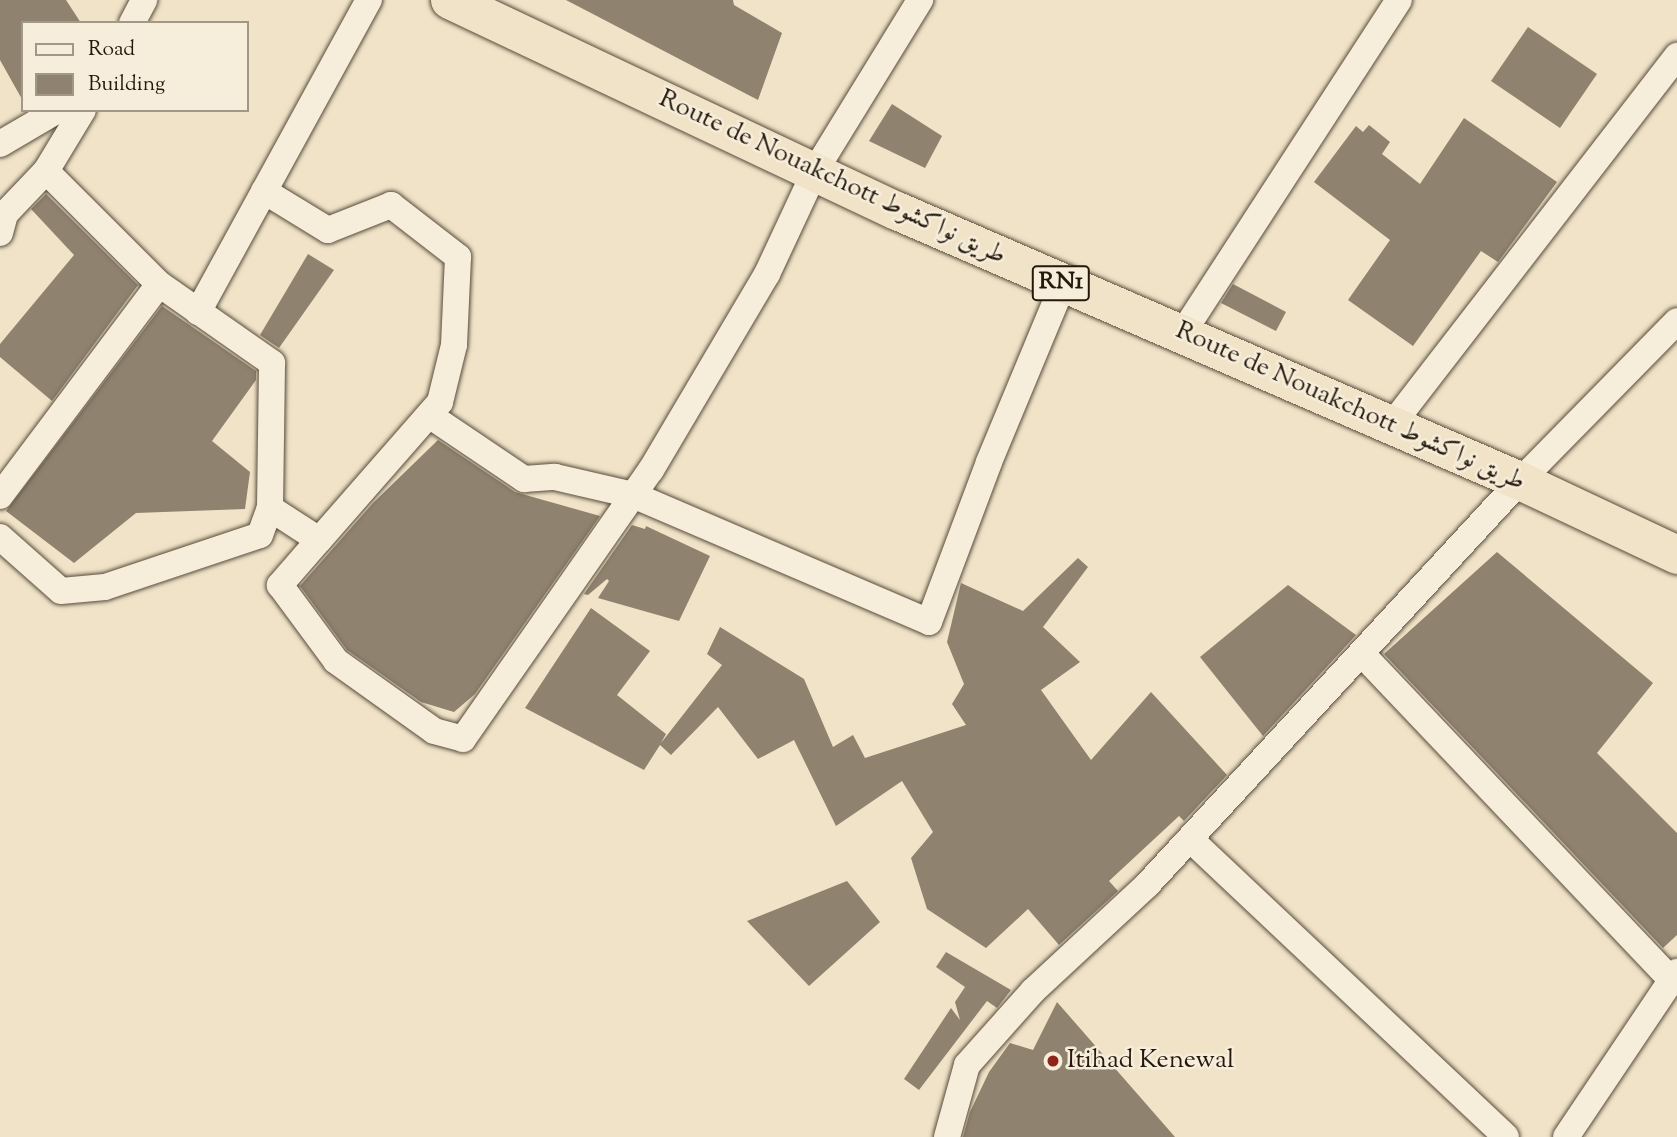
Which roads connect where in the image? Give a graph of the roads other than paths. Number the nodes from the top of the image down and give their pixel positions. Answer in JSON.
{"nodes":[{"id":1,"x":144,"y":0,"type":"edge"},
{"id":2,"x":369,"y":0,"type":"edge"},
{"id":3,"x":450,"y":0,"type":"edge"},
{"id":4,"x":920,"y":0,"type":"edge"},
{"id":5,"x":1399,"y":0,"type":"edge"},
{"id":6,"x":133,"y":21,"type":"edge"},
{"id":7,"x":1677,"y":56,"type":"edge"},
{"id":8,"x":55,"y":112,"type":"edge"},
{"id":9,"x":82,"y":112,"type":"edge"},
{"id":10,"x":0,"y":144,"type":"edge"},
{"id":11,"x":46,"y":171,"type":"junction"},
{"id":12,"x":815,"y":171,"type":"junction"},
{"id":13,"x":264,"y":191,"type":"junction"},
{"id":14,"x":0,"y":233,"type":"edge"},
{"id":15,"x":159,"y":284,"type":"junction"},
{"id":16,"x":1063,"y":284,"type":"junction"},
{"id":17,"x":198,"y":312,"type":"junction"},
{"id":18,"x":1677,"y":321,"type":"edge"},
{"id":19,"x":1182,"y":334,"type":"junction"},
{"id":20,"x":429,"y":415,"type":"junction"},
{"id":21,"x":1391,"y":426,"type":"junction"},
{"id":22,"x":1520,"y":481,"type":"junction"},
{"id":23,"x":633,"y":495,"type":"junction"},
{"id":24,"x":0,"y":496,"type":"edge"},
{"id":25,"x":270,"y":508,"type":"junction"},
{"id":26,"x":0,"y":537,"type":"edge"},
{"id":27,"x":319,"y":540,"type":"junction"},
{"id":28,"x":1677,"y":555,"type":"edge"},
{"id":29,"x":1362,"y":654,"type":"junction"},
{"id":30,"x":1190,"y":839,"type":"junction"},
{"id":31,"x":1674,"y":975,"type":"edge"},
{"id":32,"x":947,"y":1137,"type":"edge"},
{"id":33,"x":1506,"y":1137,"type":"edge"},
{"id":34,"x":1566,"y":1137,"type":"edge"}],
"edges":[{"from":1,"to":6,"type":"street"},
{"from":2,"to":13,"type":"street"},
{"from":3,"to":12,"type":"highway","name":"Route de Nouakchott طريق نواكشوط","number":"RN1"},
{"from":4,"to":12,"type":"street"},
{"from":5,"to":19,"type":"street"},
{"from":7,"to":21,"type":"street"},
{"from":8,"to":10,"type":"street"},
{"from":9,"to":11,"type":"street"},
{"from":11,"to":14,"type":"street"},
{"from":11,"to":15,"type":"street"},
{"from":12,"to":16,"type":"highway","name":"Route de Nouakchott طريق نواكشوط","number":"RN1"},
{"from":12,"to":23,"type":"street"},
{"from":13,"to":17,"type":"street"},
{"from":13,"to":20,"type":"street"},
{"from":15,"to":17,"type":"street"},
{"from":15,"to":24,"type":"street"},
{"from":16,"to":19,"type":"highway","name":"Route de Nouakchott طريق نواكشوط","number":"RN1"},
{"from":16,"to":23,"type":"street"},
{"from":17,"to":25,"type":"street"},
{"from":18,"to":22,"type":"street"},
{"from":19,"to":21,"type":"highway","name":"Route de Nouakchott طريق نواكشوط","number":"RN1"},
{"from":20,"to":23,"type":"street"},
{"from":20,"to":27,"type":"street"},
{"from":21,"to":22,"type":"highway","name":"Route de Nouakchott طريق نواكشوط","number":"RN1"},
{"from":22,"to":28,"type":"highway","name":"Route de Nouakchott طريق نواكشوط","number":"RN1"},
{"from":22,"to":29,"type":"street"},
{"from":23,"to":27,"type":"street"},
{"from":25,"to":26,"type":"street"},
{"from":25,"to":27,"type":"street"},
{"from":29,"to":30,"type":"street"},
{"from":29,"to":31,"type":"street"},
{"from":30,"to":32,"type":"street"},
{"from":30,"to":33,"type":"street"},
{"from":31,"to":34,"type":"street"}]}
